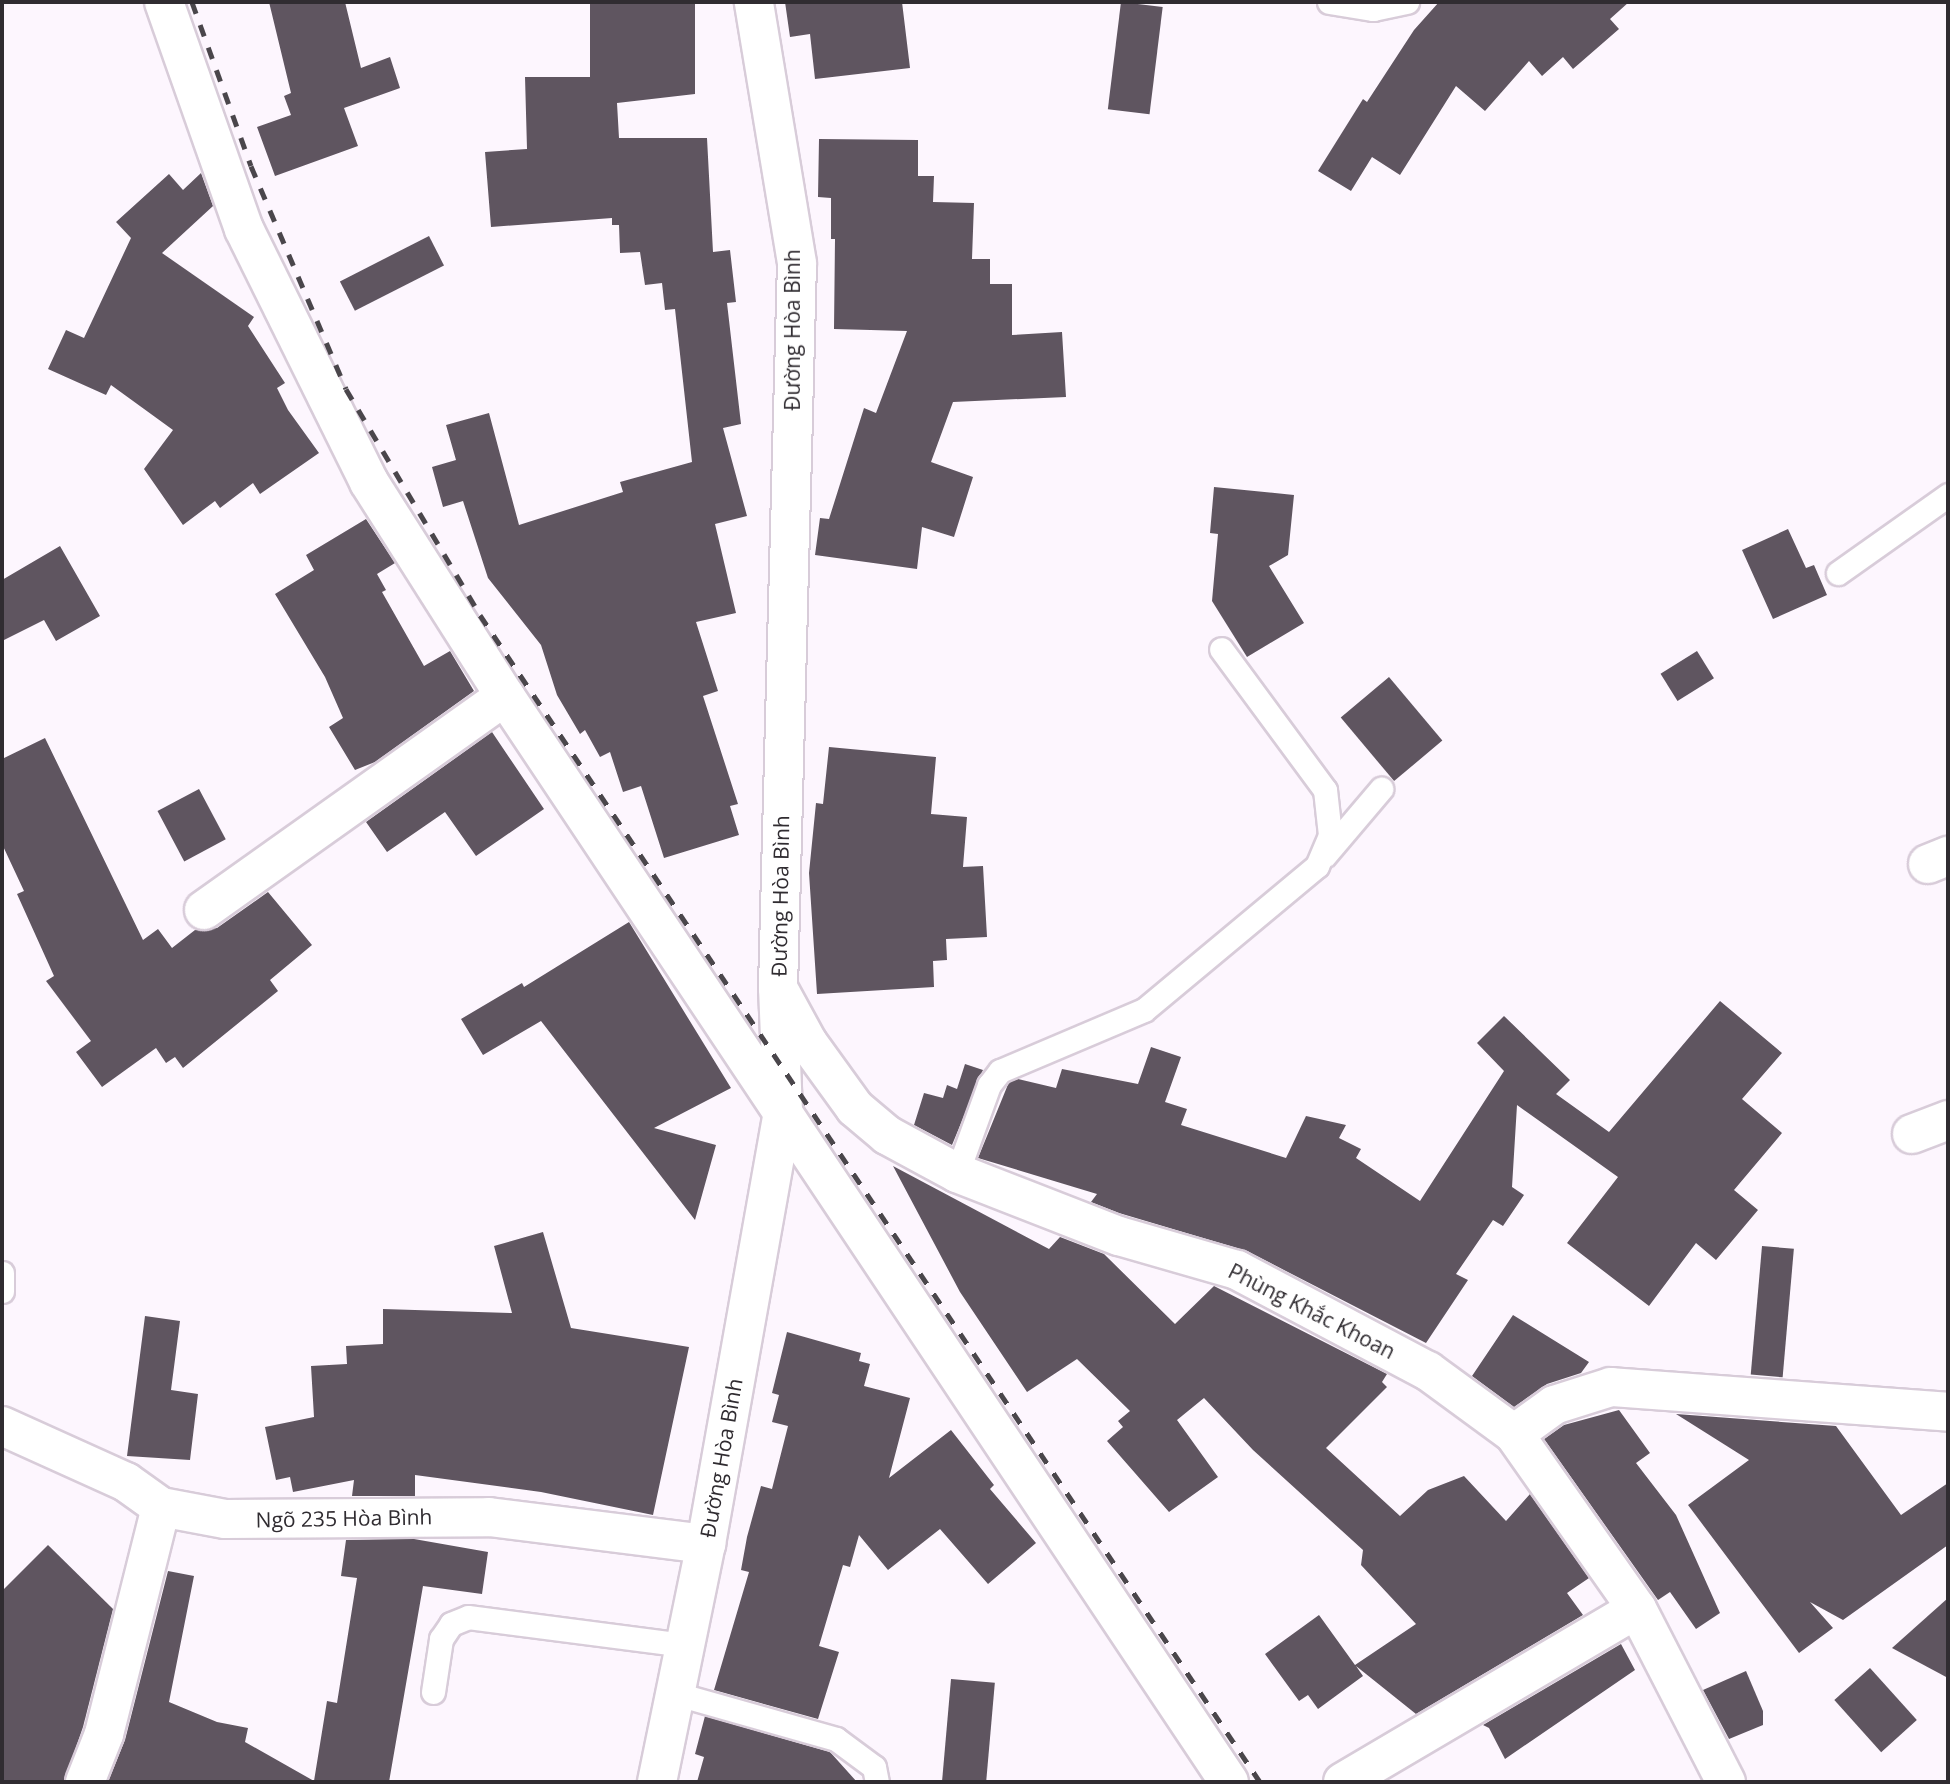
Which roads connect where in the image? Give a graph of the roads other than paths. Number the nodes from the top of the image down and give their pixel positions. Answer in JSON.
{"nodes":[{"id":1,"x":164,"y":2,"type":"edge"},
{"id":2,"x":754,"y":2,"type":"edge"},
{"id":3,"x":1329,"y":2,"type":"edge"},
{"id":4,"x":1407,"y":2,"type":"edge"},
{"id":5,"x":1948,"y":495,"type":"edge"},
{"id":6,"x":1838,"y":573,"type":"dead end"},
{"id":7,"x":1221,"y":649,"type":"dead end"},
{"id":8,"x":505,"y":696,"type":"junction"},
{"id":9,"x":1381,"y":789,"type":"dead end"},
{"id":10,"x":1317,"y":866,"type":"junction"},
{"id":11,"x":204,"y":910,"type":"dead end"},
{"id":12,"x":778,"y":988,"type":"junction"},
{"id":13,"x":783,"y":1112,"type":"junction"},
{"id":14,"x":1948,"y":1120,"type":"edge"},
{"id":15,"x":1912,"y":1134,"type":"dead end"},
{"id":16,"x":957,"y":1172,"type":"junction"},
{"id":17,"x":2,"y":1273,"type":"edge"},
{"id":18,"x":2,"y":1292,"type":"edge"},
{"id":19,"x":1948,"y":1412,"type":"edge"},
{"id":20,"x":2,"y":1426,"type":"edge"},
{"id":21,"x":1514,"y":1434,"type":"junction"},
{"id":22,"x":161,"y":1507,"type":"junction"},
{"id":23,"x":706,"y":1544,"type":"junction"},
{"id":24,"x":1637,"y":1609,"type":"junction"},
{"id":25,"x":685,"y":1645,"type":"junction"},
{"id":26,"x":433,"y":1692,"type":"dead end"},
{"id":27,"x":677,"y":1694,"type":"junction"},
{"id":28,"x":85,"y":1782,"type":"edge"},
{"id":29,"x":657,"y":1782,"type":"edge"},
{"id":30,"x":877,"y":1782,"type":"edge"},
{"id":31,"x":1230,"y":1782,"type":"edge"},
{"id":32,"x":1343,"y":1782,"type":"edge"},
{"id":33,"x":1726,"y":1782,"type":"edge"}],
"edges":[{"from":1,"to":8,"type":"street"},
{"from":2,"to":12,"type":"street","name":"Đường Hòa Bình"},
{"from":3,"to":4,"type":"lane"},
{"from":5,"to":6,"type":"lane"},
{"from":7,"to":10,"type":"lane"},
{"from":8,"to":11,"type":"street"},
{"from":8,"to":13,"type":"street"},
{"from":9,"to":10,"type":"lane"},
{"from":10,"to":16,"type":"lane"},
{"from":12,"to":13,"type":"street","name":"Đường Hòa Bình"},
{"from":12,"to":16,"type":"street","name":"Phùng Khắc Khoan"},
{"from":13,"to":23,"type":"street","name":"Đường Hòa Bình"},
{"from":13,"to":31,"type":"street"},
{"from":14,"to":15,"type":"street"},
{"from":16,"to":21,"type":"street","name":"Phùng Khắc Khoan"},
{"from":17,"to":18,"type":"lane"},
{"from":19,"to":21,"type":"street"},
{"from":20,"to":22,"type":"street","name":"Ngõ 235 Hòa Bình"},
{"from":21,"to":24,"type":"street","name":"Phùng Khắc Khoan"},
{"from":22,"to":23,"type":"street","name":"Ngõ 235 Hòa Bình"},
{"from":22,"to":28,"type":"street"},
{"from":23,"to":25,"type":"street","name":"Đường Hòa Bình"},
{"from":24,"to":32,"type":"street"},
{"from":24,"to":33,"type":"street","name":"Phùng Khắc Khoan"},
{"from":25,"to":26,"type":"lane"},
{"from":25,"to":27,"type":"street","name":"Đường Hòa Bình"},
{"from":27,"to":29,"type":"street","name":"Đường Hòa Bình"},
{"from":27,"to":30,"type":"lane"}]}
